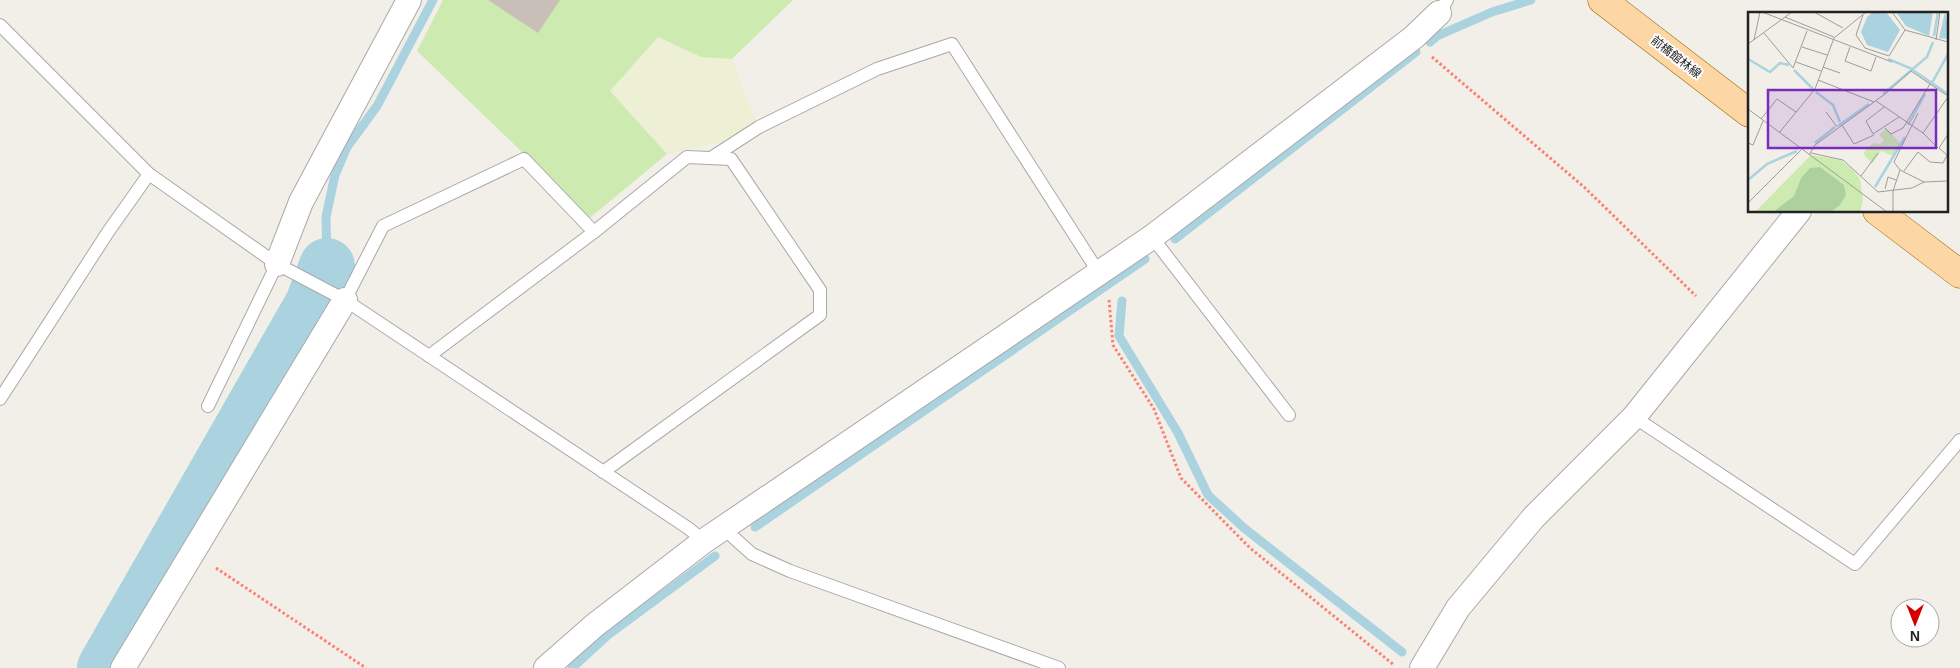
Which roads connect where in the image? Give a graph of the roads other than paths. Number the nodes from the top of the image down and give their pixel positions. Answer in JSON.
{"nodes":[{"id":1,"x":409,"y":0,"type":"edge"},
{"id":2,"x":1602,"y":0,"type":"edge"},
{"id":3,"x":1443,"y":7,"type":"edge"},
{"id":4,"x":0,"y":25,"type":"edge"},
{"id":5,"x":1748,"y":112,"type":"edge"},
{"id":6,"x":711,"y":158,"type":"junction"},
{"id":7,"x":149,"y":174,"type":"junction"},
{"id":8,"x":1798,"y":212,"type":"edge"},
{"id":9,"x":1878,"y":212,"type":"edge"},
{"id":10,"x":594,"y":232,"type":"junction"},
{"id":11,"x":1152,"y":238,"type":"junction"},
{"id":12,"x":277,"y":264,"type":"junction"},
{"id":13,"x":1099,"y":273,"type":"junction"},
{"id":14,"x":1960,"y":274,"type":"edge"},
{"id":15,"x":345,"y":300,"type":"junction"},
{"id":16,"x":429,"y":356,"type":"junction"},
{"id":17,"x":0,"y":399,"type":"edge"},
{"id":18,"x":208,"y":406,"type":"dead end"},
{"id":19,"x":1289,"y":415,"type":"dead end"},
{"id":20,"x":1634,"y":417,"type":"junction"},
{"id":21,"x":1960,"y":440,"type":"edge"},
{"id":22,"x":603,"y":472,"type":"junction"},
{"id":23,"x":714,"y":534,"type":"junction"},
{"id":24,"x":124,"y":668,"type":"edge"},
{"id":25,"x":546,"y":668,"type":"edge"},
{"id":26,"x":1059,"y":668,"type":"edge"},
{"id":27,"x":1422,"y":668,"type":"edge"}],
"edges":[{"from":1,"to":12,"type":"street"},
{"from":2,"to":5,"type":"main road","name":"前橋館林線"},
{"from":3,"to":11,"type":"street"},
{"from":4,"to":7,"type":"lane"},
{"from":6,"to":10,"type":"lane"},
{"from":6,"to":13,"type":"lane"},
{"from":6,"to":22,"type":"lane"},
{"from":7,"to":12,"type":"lane"},
{"from":7,"to":17,"type":"lane"},
{"from":8,"to":20,"type":"street"},
{"from":9,"to":14,"type":"main road"},
{"from":10,"to":15,"type":"lane"},
{"from":10,"to":16,"type":"lane"},
{"from":11,"to":13,"type":"street"},
{"from":11,"to":19,"type":"lane"},
{"from":12,"to":15,"type":"lane"},
{"from":12,"to":18,"type":"lane"},
{"from":13,"to":23,"type":"street"},
{"from":15,"to":16,"type":"lane"},
{"from":15,"to":24,"type":"street"},
{"from":16,"to":22,"type":"lane"},
{"from":20,"to":21,"type":"lane"},
{"from":20,"to":27,"type":"street"},
{"from":22,"to":23,"type":"lane"},
{"from":23,"to":25,"type":"street"},
{"from":23,"to":26,"type":"lane"}]}
